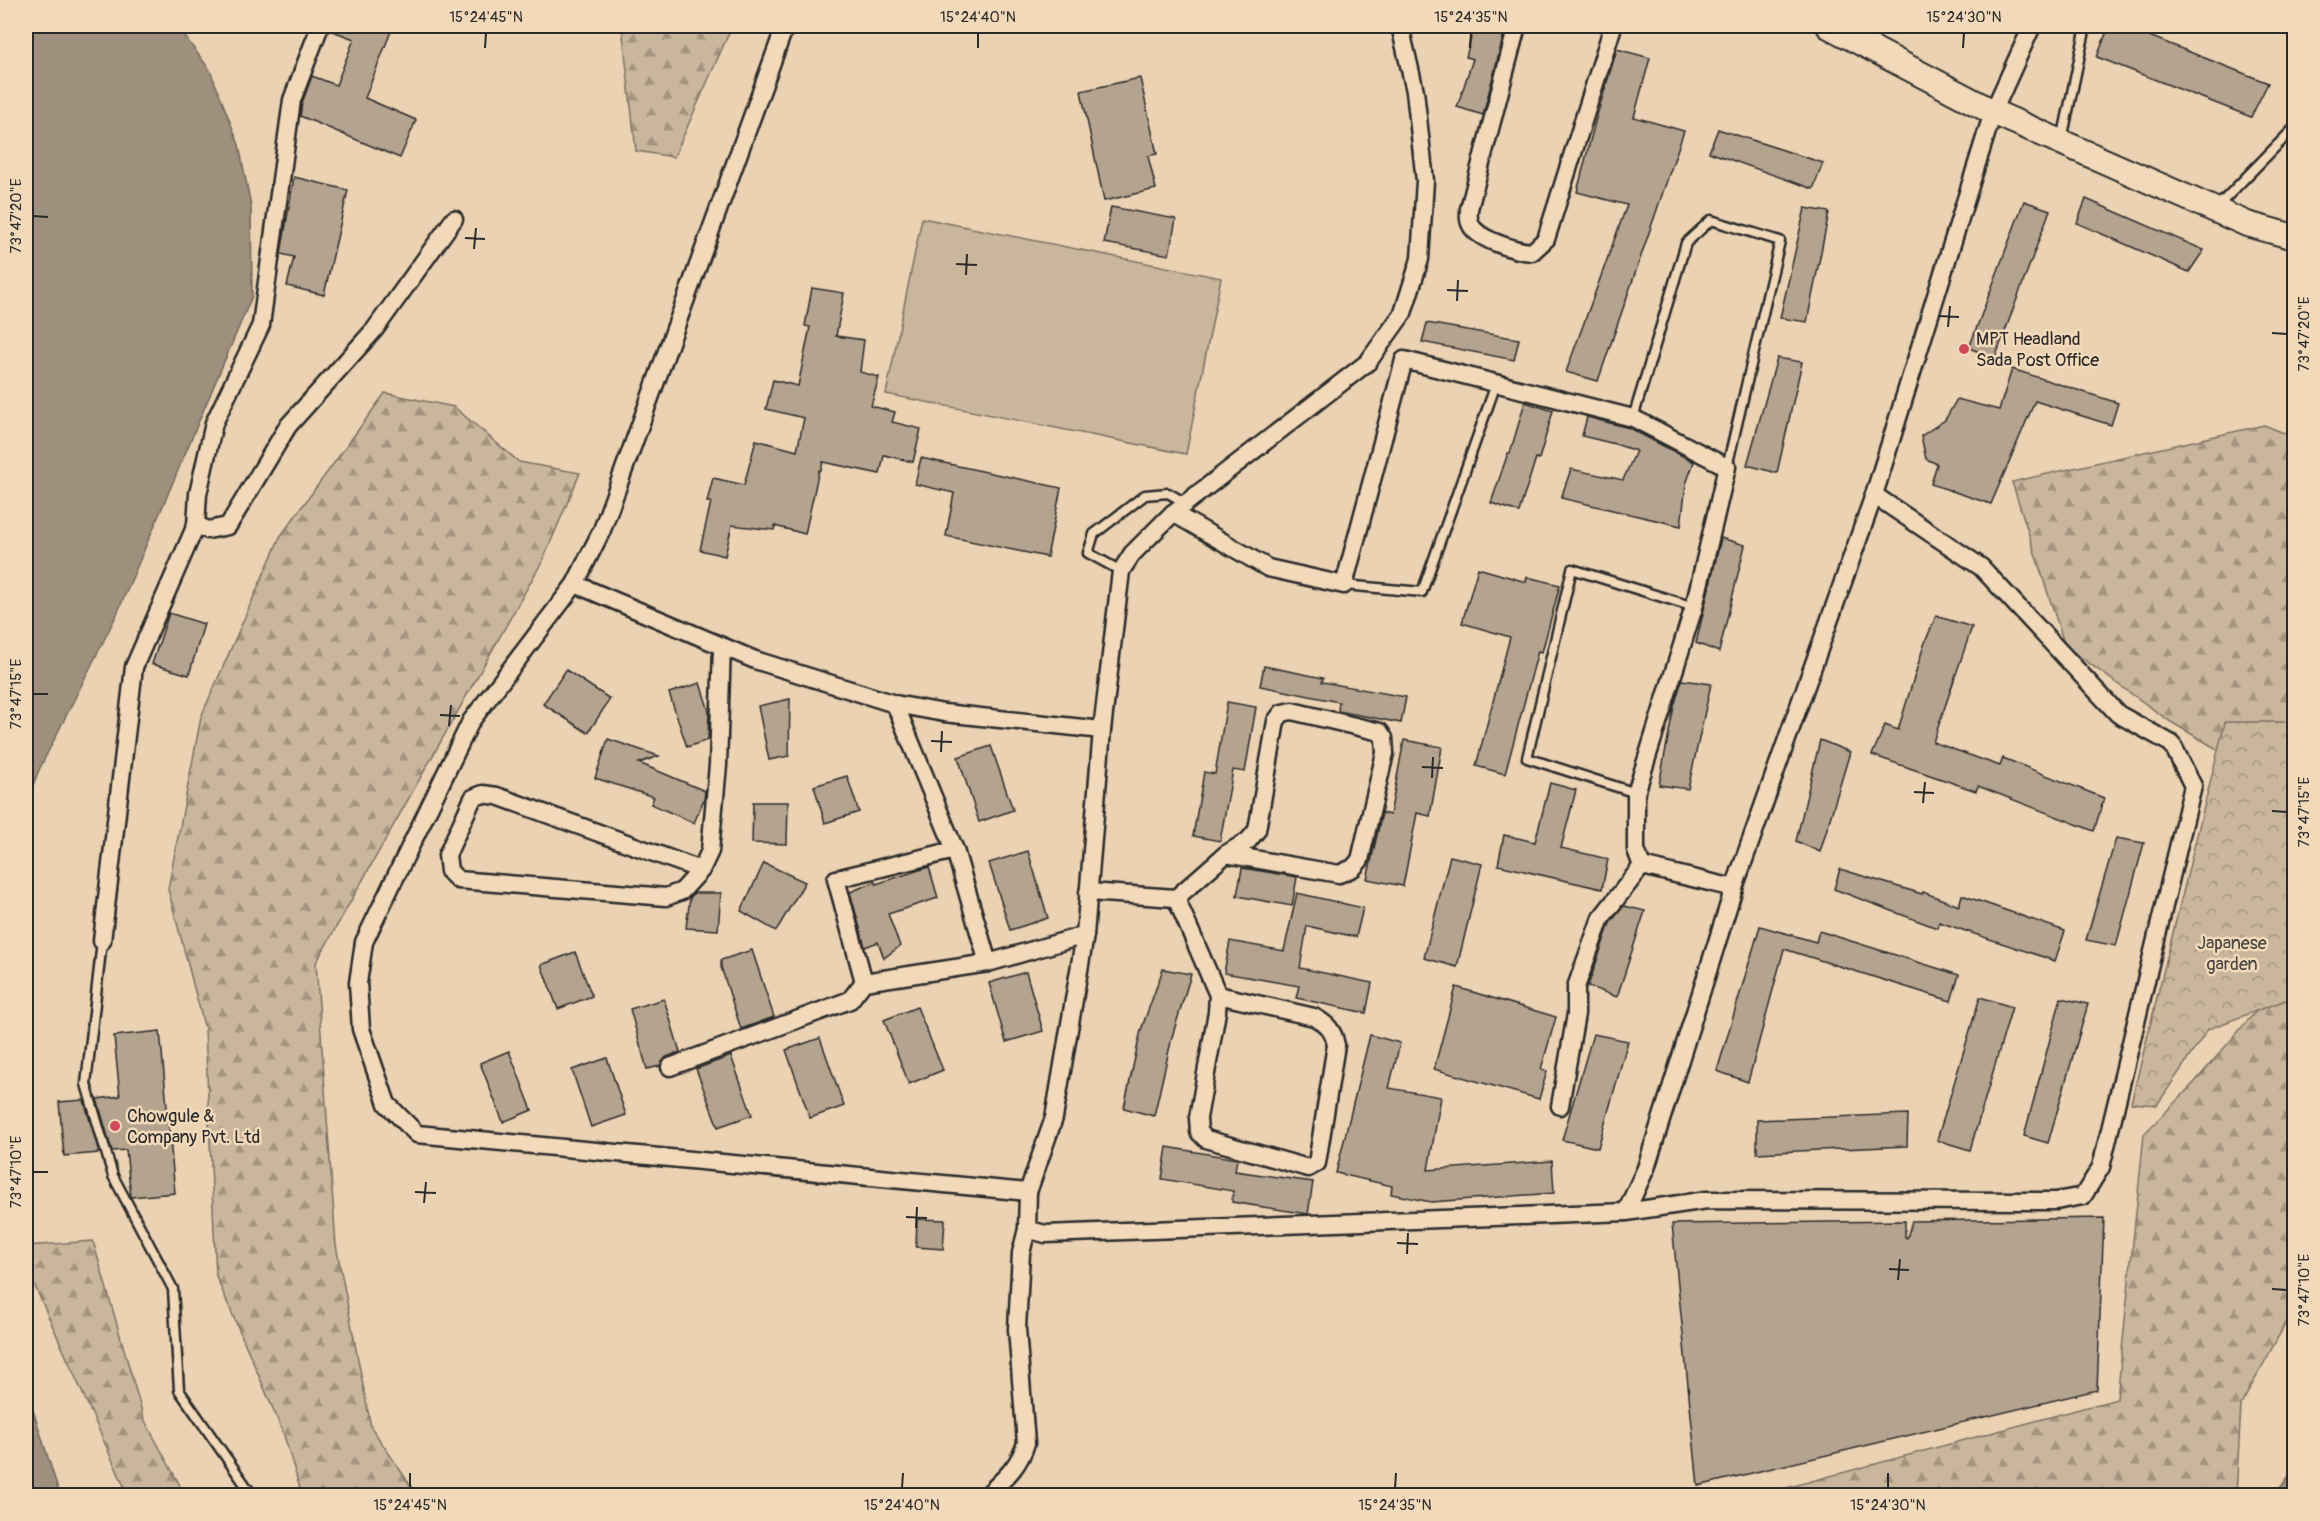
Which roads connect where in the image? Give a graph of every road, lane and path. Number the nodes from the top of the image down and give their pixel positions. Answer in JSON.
{"nodes":[{"id":1,"x":320,"y":26,"type":"edge"},
{"id":2,"x":786,"y":26,"type":"edge"},
{"id":3,"x":1400,"y":26,"type":"edge"},
{"id":4,"x":1517,"y":26,"type":"edge"},
{"id":5,"x":1613,"y":26,"type":"edge"},
{"id":6,"x":1829,"y":26,"type":"edge"},
{"id":7,"x":2032,"y":26,"type":"edge"},
{"id":8,"x":2086,"y":26,"type":"edge"},
{"id":9,"x":2290,"y":26,"type":"edge"},
{"id":10,"x":2295,"y":33,"type":"edge"},
{"id":11,"x":1993,"y":112,"type":"junction"},
{"id":12,"x":2295,"y":128,"type":"edge"},
{"id":13,"x":2062,"y":143,"type":"junction"},
{"id":14,"x":2214,"y":210,"type":"junction"},
{"id":15,"x":454,"y":219,"type":"dead end"},
{"id":16,"x":2295,"y":237,"type":"edge"},
{"id":17,"x":1496,"y":384,"type":"junction"},
{"id":18,"x":1633,"y":418,"type":"junction"},
{"id":19,"x":1727,"y":467,"type":"junction"},
{"id":20,"x":1874,"y":495,"type":"junction"},
{"id":21,"x":1179,"y":508,"type":"junction"},
{"id":22,"x":196,"y":525,"type":"junction"},
{"id":23,"x":1121,"y":572,"type":"junction"},
{"id":24,"x":575,"y":584,"type":"junction"},
{"id":25,"x":1344,"y":585,"type":"junction"},
{"id":26,"x":1694,"y":607,"type":"junction"},
{"id":27,"x":722,"y":646,"type":"junction"},
{"id":28,"x":895,"y":704,"type":"junction"},
{"id":29,"x":1102,"y":730,"type":"junction"},
{"id":30,"x":1636,"y":793,"type":"junction"},
{"id":31,"x":955,"y":850,"type":"junction"},
{"id":32,"x":1226,"y":854,"type":"junction"},
{"id":33,"x":1642,"y":867,"type":"junction"},
{"id":34,"x":701,"y":870,"type":"junction"},
{"id":35,"x":1734,"y":888,"type":"junction"},
{"id":36,"x":1089,"y":892,"type":"junction"},
{"id":37,"x":1176,"y":898,"type":"junction"},
{"id":38,"x":1085,"y":935,"type":"junction"},
{"id":39,"x":102,"y":941,"type":"joint"},
{"id":40,"x":988,"y":963,"type":"junction"},
{"id":41,"x":864,"y":982,"type":"junction"},
{"id":42,"x":1218,"y":995,"type":"junction"},
{"id":43,"x":670,"y":1067,"type":"dead end"},
{"id":44,"x":1560,"y":1106,"type":"dead end"},
{"id":45,"x":1028,"y":1192,"type":"junction"},
{"id":46,"x":1626,"y":1212,"type":"junction"},
{"id":47,"x":1027,"y":1229,"type":"junction"},
{"id":48,"x":253,"y":1496,"type":"edge"},
{"id":49,"x":986,"y":1496,"type":"edge"}],
"edges":[{"from":1,"to":22,"type":"street"},
{"from":2,"to":24,"type":"street"},
{"from":3,"to":21,"type":"street"},
{"from":4,"to":5,"type":"street"},
{"from":6,"to":11,"type":"street"},
{"from":7,"to":11,"type":"street"},
{"from":8,"to":13,"type":"lane"},
{"from":9,"to":10,"type":"lane"},
{"from":11,"to":13,"type":"street"},
{"from":11,"to":20,"type":"street"},
{"from":12,"to":14,"type":"lane"},
{"from":13,"to":14,"type":"street"},
{"from":14,"to":16,"type":"street"},
{"from":15,"to":22,"type":"street"},
{"from":17,"to":18,"type":"street"},
{"from":17,"to":25,"type":"lane"},
{"from":17,"to":25,"type":"street"},
{"from":18,"to":19,"type":"street"},
{"from":18,"to":19,"type":"lane"},
{"from":19,"to":26,"type":"street"},
{"from":20,"to":35,"type":"street"},
{"from":20,"to":46,"type":"street"},
{"from":21,"to":23,"type":"street"},
{"from":21,"to":23,"type":"lane"},
{"from":21,"to":25,"type":"street"},
{"from":22,"to":39,"type":"street"},
{"from":23,"to":29,"type":"street"},
{"from":24,"to":27,"type":"street"},
{"from":24,"to":45,"type":"street"},
{"from":26,"to":30,"type":"street"},
{"from":26,"to":30,"type":"lane"},
{"from":27,"to":28,"type":"street"},
{"from":27,"to":34,"type":"street"},
{"from":28,"to":29,"type":"street"},
{"from":28,"to":31,"type":"street"},
{"from":29,"to":36,"type":"street"},
{"from":30,"to":33,"type":"street"},
{"from":31,"to":40,"type":"street"},
{"from":31,"to":41,"type":"street"},
{"from":32,"to":32,"type":"street"},
{"from":32,"to":37,"type":"street"},
{"from":33,"to":35,"type":"street"},
{"from":33,"to":44,"type":"street"},
{"from":34,"to":34,"type":"street"},
{"from":35,"to":46,"type":"street"},
{"from":36,"to":37,"type":"street"},
{"from":36,"to":38,"type":"street"},
{"from":37,"to":42,"type":"street"},
{"from":38,"to":40,"type":"street"},
{"from":38,"to":45,"type":"street"},
{"from":39,"to":48,"type":"lane"},
{"from":40,"to":41,"type":"street"},
{"from":41,"to":43,"type":"street"},
{"from":42,"to":42,"type":"street"},
{"from":45,"to":47,"type":"street"},
{"from":46,"to":47,"type":"street"},
{"from":47,"to":49,"type":"street"}]}
